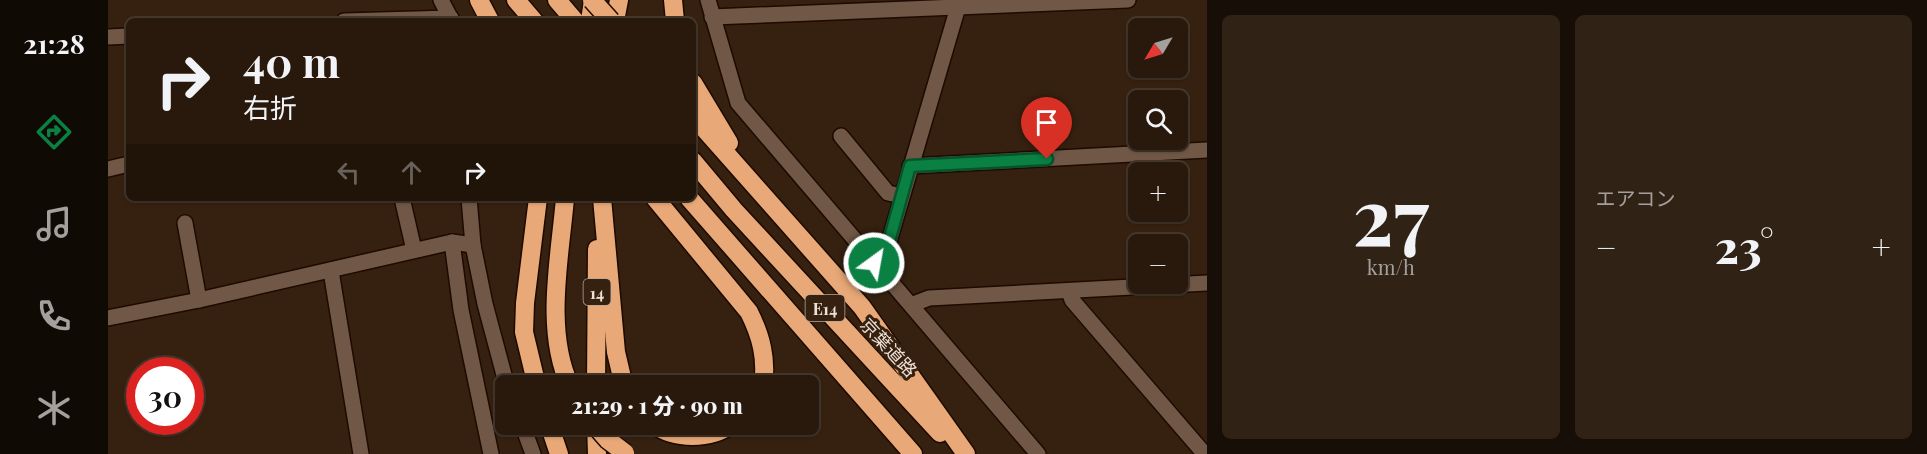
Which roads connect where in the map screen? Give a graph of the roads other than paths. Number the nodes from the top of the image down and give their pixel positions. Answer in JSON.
{"nodes":[{"id":1,"x":441,"y":0,"type":"edge"},
{"id":2,"x":516,"y":0,"type":"edge"},
{"id":3,"x":557,"y":0,"type":"edge"},
{"id":4,"x":594,"y":0,"type":"edge"},
{"id":5,"x":673,"y":0,"type":"edge"},
{"id":6,"x":708,"y":0,"type":"edge"},
{"id":7,"x":1128,"y":0,"type":"edge"},
{"id":8,"x":958,"y":7,"type":"junction"},
{"id":9,"x":712,"y":17,"type":"junction"},
{"id":10,"x":451,"y":18,"type":"edge"},
{"id":11,"x":531,"y":18,"type":"edge"},
{"id":12,"x":572,"y":18,"type":"edge"},
{"id":13,"x":591,"y":18,"type":"edge"},
{"id":14,"x":595,"y":18,"type":"edge"},
{"id":15,"x":609,"y":18,"type":"edge"},
{"id":16,"x":675,"y":18,"type":"edge"},
{"id":17,"x":126,"y":36,"type":"edge"},
{"id":18,"x":108,"y":37,"type":"edge"},
{"id":19,"x":696,"y":88,"type":"edge"},
{"id":20,"x":696,"y":119,"type":"edge"},
{"id":21,"x":841,"y":136,"type":"dead end"},
{"id":22,"x":1207,"y":150,"type":"edge"},
{"id":23,"x":126,"y":165,"type":"edge"},
{"id":24,"x":696,"y":165,"type":"edge"},
{"id":25,"x":910,"y":166,"type":"junction"},
{"id":26,"x":108,"y":169,"type":"edge"},
{"id":27,"x":902,"y":196,"type":"junction"},
{"id":28,"x":403,"y":201,"type":"edge"},
{"id":29,"x":469,"y":201,"type":"edge"},
{"id":30,"x":538,"y":201,"type":"edge"},
{"id":31,"x":565,"y":201,"type":"edge"},
{"id":32,"x":597,"y":201,"type":"edge"},
{"id":33,"x":602,"y":201,"type":"edge"},
{"id":34,"x":658,"y":201,"type":"edge"},
{"id":35,"x":692,"y":201,"type":"edge"},
{"id":36,"x":770,"y":205,"type":"junction"},
{"id":37,"x":184,"y":223,"type":"dead end"},
{"id":38,"x":452,"y":242,"type":"junction"},
{"id":39,"x":473,"y":245,"type":"junction"},
{"id":40,"x":414,"y":250,"type":"junction"},
{"id":41,"x":874,"y":263,"type":"junction"},
{"id":42,"x":331,"y":271,"type":"junction"},
{"id":43,"x":1207,"y":284,"type":"edge"},
{"id":44,"x":1069,"y":291,"type":"junction"},
{"id":45,"x":199,"y":300,"type":"junction"},
{"id":46,"x":911,"y":305,"type":"junction"},
{"id":47,"x":108,"y":318,"type":"edge"},
{"id":48,"x":504,"y":375,"type":"edge"},
{"id":49,"x":535,"y":375,"type":"edge"},
{"id":50,"x":566,"y":375,"type":"edge"},
{"id":51,"x":596,"y":375,"type":"edge"},
{"id":52,"x":621,"y":375,"type":"edge"},
{"id":53,"x":764,"y":375,"type":"edge"},
{"id":54,"x":526,"y":435,"type":"edge"},
{"id":55,"x":553,"y":435,"type":"edge"},
{"id":56,"x":596,"y":435,"type":"edge"},
{"id":57,"x":604,"y":435,"type":"edge"},
{"id":58,"x":678,"y":435,"type":"edge"},
{"id":59,"x":709,"y":435,"type":"edge"},
{"id":60,"x":1202,"y":450,"type":"edge"},
{"id":61,"x":626,"y":453,"type":"edge"},
{"id":62,"x":360,"y":454,"type":"edge"},
{"id":63,"x":491,"y":454,"type":"edge"},
{"id":64,"x":533,"y":454,"type":"edge"},
{"id":65,"x":560,"y":454,"type":"edge"},
{"id":66,"x":597,"y":454,"type":"edge"},
{"id":67,"x":913,"y":454,"type":"edge"},
{"id":68,"x":959,"y":454,"type":"edge"},
{"id":69,"x":966,"y":454,"type":"edge"},
{"id":70,"x":1038,"y":454,"type":"edge"}],
"edges":[{"from":1,"to":10,"type":"street"},
{"from":2,"to":11,"type":"highway"},
{"from":3,"to":12,"type":"highway"},
{"from":4,"to":13,"type":"highway"},
{"from":4,"to":14,"type":"highway"},
{"from":4,"to":15,"type":"highway","bridge":true},
{"from":5,"to":16,"type":"highway"},
{"from":6,"to":9,"type":"street"},
{"from":7,"to":8,"type":"street"},
{"from":8,"to":9,"type":"street"},
{"from":8,"to":25,"type":"street"},
{"from":9,"to":41,"type":"street"},
{"from":17,"to":18,"type":"street"},
{"from":19,"to":36,"type":"highway"},
{"from":20,"to":36,"type":"highway"},
{"from":21,"to":27,"type":"street"},
{"from":22,"to":25,"type":"street"},
{"from":23,"to":26,"type":"street"},
{"from":24,"to":68,"type":"highway","name":"京葉道路","number":"E14"},
{"from":25,"to":27,"type":"street"},
{"from":27,"to":41,"type":"street"},
{"from":28,"to":40,"type":"street"},
{"from":29,"to":39,"type":"street"},
{"from":30,"to":49,"type":"highway"},
{"from":31,"to":50,"type":"highway"},
{"from":32,"to":51,"type":"highway","number":"14"},
{"from":33,"to":52,"type":"highway"},
{"from":34,"to":53,"type":"highway"},
{"from":35,"to":67,"type":"highway","number":"E14"},
{"from":36,"to":69,"type":"highway"},
{"from":37,"to":45,"type":"street"},
{"from":38,"to":39,"type":"street"},
{"from":38,"to":40,"type":"street"},
{"from":38,"to":63,"type":"street"},
{"from":39,"to":48,"type":"street"},
{"from":40,"to":42,"type":"street"},
{"from":41,"to":46,"type":"street"},
{"from":42,"to":45,"type":"street"},
{"from":42,"to":62,"type":"street"},
{"from":43,"to":44,"type":"street"},
{"from":44,"to":46,"type":"street"},
{"from":44,"to":60,"type":"street"},
{"from":45,"to":47,"type":"street"},
{"from":46,"to":70,"type":"street"},
{"from":54,"to":64,"type":"street"},
{"from":55,"to":65,"type":"highway"},
{"from":56,"to":66,"type":"highway"},
{"from":57,"to":61,"type":"highway","bridge":true},
{"from":58,"to":59,"type":"highway"}]}
